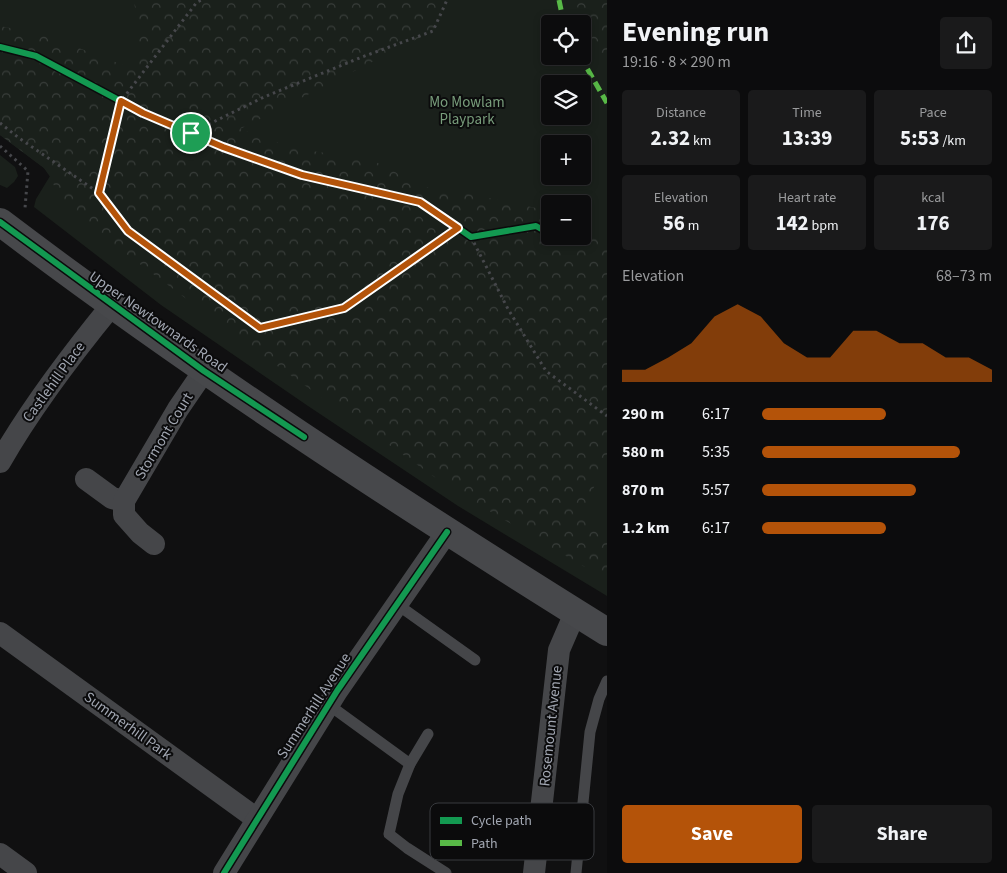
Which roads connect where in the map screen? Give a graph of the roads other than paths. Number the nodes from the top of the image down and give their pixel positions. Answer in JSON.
{"nodes":[{"id":1,"x":0,"y":222,"type":"edge"},
{"id":2,"x":112,"y":305,"type":"junction"},
{"id":3,"x":204,"y":371,"type":"junction"},
{"id":4,"x":0,"y":462,"type":"edge"},
{"id":5,"x":86,"y":480,"type":"dead end"},
{"id":6,"x":124,"y":501,"type":"junction"},
{"id":7,"x":447,"y":532,"type":"junction"},
{"id":8,"x":154,"y":544,"type":"dead end"},
{"id":9,"x":398,"y":605,"type":"junction"},
{"id":10,"x":575,"y":612,"type":"junction"},
{"id":11,"x":607,"y":632,"type":"edge"},
{"id":12,"x":0,"y":633,"type":"edge"},
{"id":13,"x":475,"y":660,"type":"dead end"},
{"id":14,"x":607,"y":681,"type":"edge"},
{"id":15,"x":329,"y":705,"type":"junction"},
{"id":16,"x":428,"y":734,"type":"dead end"},
{"id":17,"x":410,"y":764,"type":"junction"},
{"id":18,"x":542,"y":803,"type":"edge"},
{"id":19,"x":583,"y":803,"type":"edge"},
{"id":20,"x":257,"y":819,"type":"junction"},
{"id":21,"x":0,"y":854,"type":"edge"},
{"id":22,"x":535,"y":860,"type":"edge"},
{"id":23,"x":577,"y":860,"type":"edge"},
{"id":24,"x":232,"y":870,"type":"edge"},
{"id":25,"x":26,"y":873,"type":"edge"},
{"id":26,"x":446,"y":873,"type":"edge"},
{"id":27,"x":534,"y":873,"type":"edge"},
{"id":28,"x":576,"y":873,"type":"edge"}],
"edges":[{"from":1,"to":2,"type":"highway","name":"Upper Newtownards Road"},
{"from":2,"to":3,"type":"highway","name":"Upper Newtownards Road"},
{"from":2,"to":4,"type":"street","name":"Castlehill Place"},
{"from":3,"to":6,"type":"street","name":"Stormont Court"},
{"from":3,"to":7,"type":"highway","name":"Upper Newtownards Road"},
{"from":5,"to":6,"type":"street"},
{"from":6,"to":8,"type":"street"},
{"from":7,"to":9,"type":"street","name":"Summerhill Avenue"},
{"from":7,"to":10,"type":"highway","name":"Upper Newtownards Road"},
{"from":9,"to":13,"type":"lane"},
{"from":9,"to":15,"type":"street","name":"Summerhill Avenue"},
{"from":10,"to":11,"type":"highway","name":"Upper Newtownards Road"},
{"from":10,"to":18,"type":"street","name":"Rosemount Avenue"},
{"from":12,"to":20,"type":"street","name":"Summerhill Park"},
{"from":14,"to":19,"type":"lane"},
{"from":15,"to":17,"type":"lane"},
{"from":15,"to":20,"type":"street","name":"Summerhill Avenue"},
{"from":16,"to":17,"type":"lane"},
{"from":17,"to":26,"type":"lane"},
{"from":20,"to":24,"type":"street","name":"Summerhill Avenue"},
{"from":21,"to":25,"type":"street"},
{"from":22,"to":27,"type":"street","name":"Rosemount Avenue"},
{"from":23,"to":28,"type":"lane"}]}
